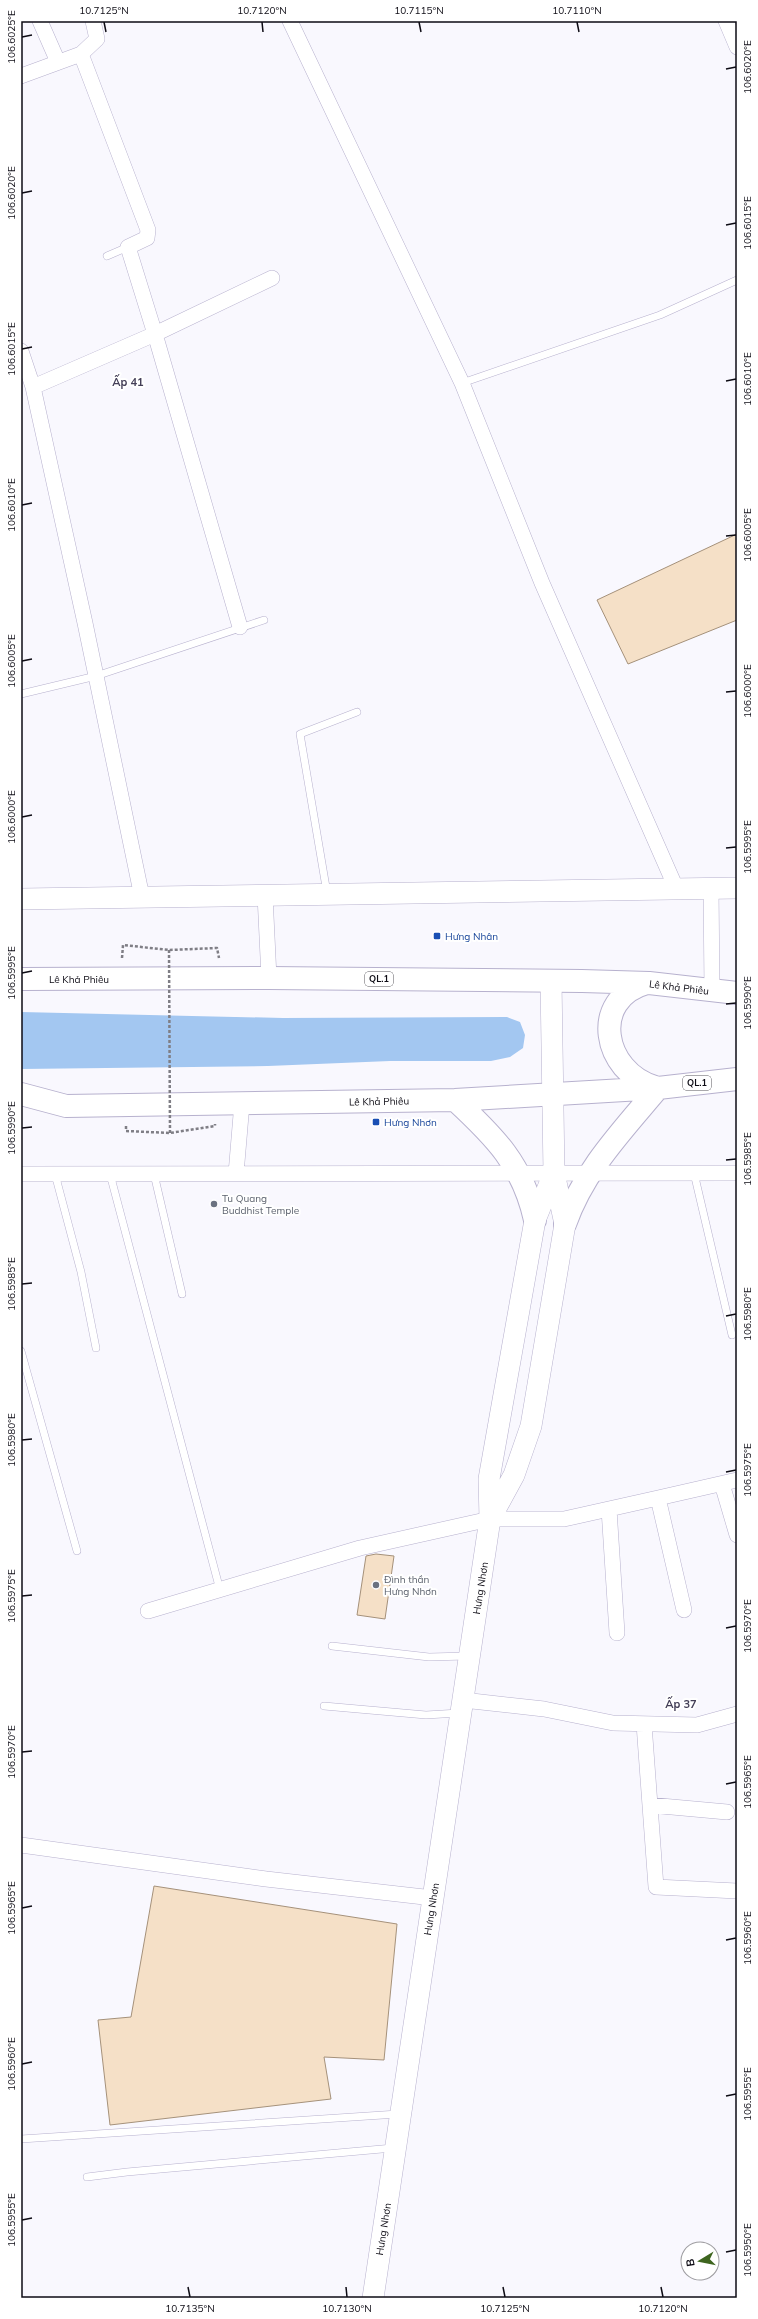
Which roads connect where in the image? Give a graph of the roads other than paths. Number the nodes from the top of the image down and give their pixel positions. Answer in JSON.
{"nodes":[{"id":1,"x":40,"y":21,"type":"edge"},
{"id":2,"x":92,"y":21,"type":"edge"},
{"id":3,"x":290,"y":21,"type":"edge"},
{"id":4,"x":726,"y":21,"type":"edge"},
{"id":5,"x":737,"y":47,"type":"edge"},
{"id":6,"x":80,"y":54,"type":"junction"},
{"id":7,"x":58,"y":62,"type":"junction"},
{"id":8,"x":21,"y":76,"type":"edge"},
{"id":9,"x":128,"y":247,"type":"junction"},
{"id":10,"x":107,"y":256,"type":"dead end"},
{"id":11,"x":272,"y":278,"type":"dead end"},
{"id":12,"x":737,"y":280,"type":"edge"},
{"id":13,"x":155,"y":334,"type":"junction"},
{"id":14,"x":21,"y":351,"type":"edge"},
{"id":15,"x":462,"y":383,"type":"junction"},
{"id":16,"x":33,"y":387,"type":"junction"},
{"id":17,"x":264,"y":620,"type":"dead end"},
{"id":18,"x":240,"y":627,"type":"junction"},
{"id":19,"x":96,"y":676,"type":"junction"},
{"id":20,"x":21,"y":694,"type":"edge"},
{"id":21,"x":357,"y":712,"type":"dead end"},
{"id":22,"x":676,"y":888,"type":"junction"},
{"id":23,"x":711,"y":888,"type":"junction"},
{"id":24,"x":737,"y":888,"type":"edge"},
{"id":25,"x":328,"y":893,"type":"junction"},
{"id":26,"x":265,"y":895,"type":"junction"},
{"id":27,"x":142,"y":897,"type":"junction"},
{"id":28,"x":21,"y":899,"type":"edge"},
{"id":29,"x":269,"y":978,"type":"junction"},
{"id":30,"x":21,"y":979,"type":"edge"},
{"id":31,"x":551,"y":980,"type":"junction"},
{"id":32,"x":649,"y":983,"type":"junction"},
{"id":33,"x":712,"y":990,"type":"junction"},
{"id":34,"x":737,"y":993,"type":"edge"},
{"id":35,"x":737,"y":1079,"type":"edge"},
{"id":36,"x":658,"y":1088,"type":"junction"},
{"id":37,"x":21,"y":1094,"type":"edge"},
{"id":38,"x":554,"y":1094,"type":"junction"},
{"id":39,"x":455,"y":1100,"type":"junction"},
{"id":40,"x":242,"y":1103,"type":"junction"},
{"id":41,"x":66,"y":1106,"type":"junction"},
{"id":42,"x":21,"y":1111,"type":"edge"},
{"id":43,"x":519,"y":1173,"type":"junction"},
{"id":44,"x":554,"y":1173,"type":"junction"},
{"id":45,"x":588,"y":1173,"type":"junction"},
{"id":46,"x":694,"y":1173,"type":"junction"},
{"id":47,"x":737,"y":1173,"type":"edge"},
{"id":48,"x":21,"y":1174,"type":"edge"},
{"id":49,"x":55,"y":1174,"type":"junction"},
{"id":50,"x":110,"y":1174,"type":"junction"},
{"id":51,"x":154,"y":1174,"type":"junction"},
{"id":52,"x":236,"y":1174,"type":"junction"},
{"id":53,"x":535,"y":1220,"type":"junction"},
{"id":54,"x":565,"y":1224,"type":"junction"},
{"id":55,"x":182,"y":1294,"type":"dead end"},
{"id":56,"x":732,"y":1334,"type":"dead end"},
{"id":57,"x":96,"y":1348,"type":"dead end"},
{"id":58,"x":21,"y":1352,"type":"edge"},
{"id":59,"x":737,"y":1480,"type":"edge"},
{"id":60,"x":722,"y":1484,"type":"junction"},
{"id":61,"x":658,"y":1498,"type":"junction"},
{"id":62,"x":609,"y":1509,"type":"junction"},
{"id":63,"x":490,"y":1519,"type":"junction"},
{"id":64,"x":737,"y":1535,"type":"edge"},
{"id":65,"x":77,"y":1551,"type":"dead end"},
{"id":66,"x":220,"y":1590,"type":"junction"},
{"id":67,"x":684,"y":1610,"type":"dead end"},
{"id":68,"x":148,"y":1611,"type":"dead end"},
{"id":69,"x":617,"y":1633,"type":"dead end"},
{"id":70,"x":332,"y":1646,"type":"dead end"},
{"id":71,"x":470,"y":1656,"type":"junction"},
{"id":72,"x":324,"y":1706,"type":"dead end"},
{"id":73,"x":462,"y":1707,"type":"junction"},
{"id":74,"x":737,"y":1714,"type":"edge"},
{"id":75,"x":644,"y":1724,"type":"junction"},
{"id":76,"x":650,"y":1805,"type":"junction"},
{"id":77,"x":727,"y":1812,"type":"dead end"},
{"id":78,"x":21,"y":1845,"type":"edge"},
{"id":79,"x":737,"y":1891,"type":"edge"},
{"id":80,"x":433,"y":1898,"type":"junction"},
{"id":81,"x":400,"y":2114,"type":"junction"},
{"id":82,"x":21,"y":2139,"type":"edge"},
{"id":83,"x":395,"y":2148,"type":"junction"},
{"id":84,"x":86,"y":2177,"type":"dead end"},
{"id":85,"x":373,"y":2298,"type":"edge"}],
"edges":[{"from":1,"to":7,"type":"street"},
{"from":2,"to":6,"type":"street"},
{"from":3,"to":15,"type":"street"},
{"from":4,"to":5,"type":"street"},
{"from":6,"to":7,"type":"street"},
{"from":6,"to":9,"type":"street"},
{"from":7,"to":8,"type":"street"},
{"from":9,"to":10,"type":"lane"},
{"from":9,"to":13,"type":"street"},
{"from":11,"to":13,"type":"street"},
{"from":12,"to":15,"type":"lane"},
{"from":13,"to":16,"type":"street"},
{"from":13,"to":18,"type":"street"},
{"from":14,"to":16,"type":"street"},
{"from":15,"to":22,"type":"street"},
{"from":16,"to":19,"type":"street"},
{"from":17,"to":18,"type":"lane"},
{"from":18,"to":19,"type":"lane"},
{"from":19,"to":20,"type":"lane"},
{"from":19,"to":27,"type":"street"},
{"from":21,"to":25,"type":"lane"},
{"from":22,"to":23,"type":"street"},
{"from":22,"to":25,"type":"street"},
{"from":23,"to":24,"type":"street"},
{"from":23,"to":33,"type":"street"},
{"from":25,"to":26,"type":"street"},
{"from":26,"to":27,"type":"street"},
{"from":26,"to":29,"type":"street"},
{"from":27,"to":28,"type":"street"},
{"from":29,"to":30,"type":"highway","name":"Lê Khả Phiêu","number":"QL.1"},
{"from":29,"to":31,"type":"highway","name":"Lê Khả Phiêu","number":"QL.1"},
{"from":31,"to":32,"type":"highway","name":"Lê Khả Phiêu","number":"QL.1"},
{"from":31,"to":38,"type":"street","name":"Hưng Nhơn"},
{"from":32,"to":33,"type":"highway","name":"Lê Khả Phiêu","number":"QL.1"},
{"from":32,"to":36,"type":"highway"},
{"from":33,"to":34,"type":"highway","name":"Lê Khả Phiêu","number":"QL.1"},
{"from":35,"to":36,"type":"highway","name":"Lê Khả Phiêu","number":"QL.1"},
{"from":36,"to":38,"type":"highway","name":"Lê Khả Phiêu","number":"QL.1"},
{"from":36,"to":45,"type":"highway"},
{"from":37,"to":41,"type":"highway","name":"Lê Khả Phiêu","number":"QL.1"},
{"from":38,"to":39,"type":"highway","name":"Lê Khả Phiêu","number":"QL.1"},
{"from":38,"to":44,"type":"street","name":"Hưng Nhơn"},
{"from":39,"to":40,"type":"highway","name":"Lê Khả Phiêu","number":"QL.1"},
{"from":39,"to":43,"type":"highway"},
{"from":40,"to":41,"type":"highway","name":"Lê Khả Phiêu","number":"QL.1"},
{"from":40,"to":52,"type":"street"},
{"from":41,"to":42,"type":"highway"},
{"from":43,"to":44,"type":"street"},
{"from":43,"to":52,"type":"street"},
{"from":43,"to":53,"type":"highway"},
{"from":44,"to":45,"type":"street"},
{"from":44,"to":53,"type":"street","name":"Hưng Nhơn"},
{"from":44,"to":54,"type":"street","name":"Hưng Nhơn"},
{"from":45,"to":46,"type":"street"},
{"from":45,"to":54,"type":"highway"},
{"from":46,"to":47,"type":"street"},
{"from":46,"to":56,"type":"lane"},
{"from":48,"to":49,"type":"street"},
{"from":49,"to":50,"type":"street"},
{"from":49,"to":57,"type":"lane"},
{"from":50,"to":51,"type":"street"},
{"from":50,"to":66,"type":"lane"},
{"from":51,"to":52,"type":"street"},
{"from":51,"to":55,"type":"lane"},
{"from":53,"to":63,"type":"street","name":"Hưng Nhơn"},
{"from":54,"to":63,"type":"street","name":"Hưng Nhơn"},
{"from":58,"to":65,"type":"lane"},
{"from":59,"to":60,"type":"street"},
{"from":60,"to":61,"type":"street"},
{"from":60,"to":64,"type":"street"},
{"from":61,"to":62,"type":"street"},
{"from":61,"to":67,"type":"street"},
{"from":62,"to":63,"type":"street"},
{"from":62,"to":69,"type":"street"},
{"from":63,"to":66,"type":"street"},
{"from":63,"to":71,"type":"street","name":"Hưng Nhơn"},
{"from":66,"to":68,"type":"street"},
{"from":70,"to":71,"type":"lane"},
{"from":71,"to":73,"type":"street","name":"Hưng Nhơn"},
{"from":72,"to":73,"type":"lane"},
{"from":73,"to":75,"type":"street"},
{"from":73,"to":80,"type":"street","name":"Hưng Nhơn"},
{"from":74,"to":75,"type":"street"},
{"from":75,"to":76,"type":"street"},
{"from":76,"to":77,"type":"street"},
{"from":76,"to":79,"type":"street"},
{"from":78,"to":80,"type":"street"},
{"from":80,"to":81,"type":"street","name":"Hưng Nhơn"},
{"from":81,"to":82,"type":"lane"},
{"from":81,"to":83,"type":"street","name":"Hưng Nhơn"},
{"from":83,"to":84,"type":"lane"},
{"from":83,"to":85,"type":"street","name":"Hưng Nhơn"}]}
